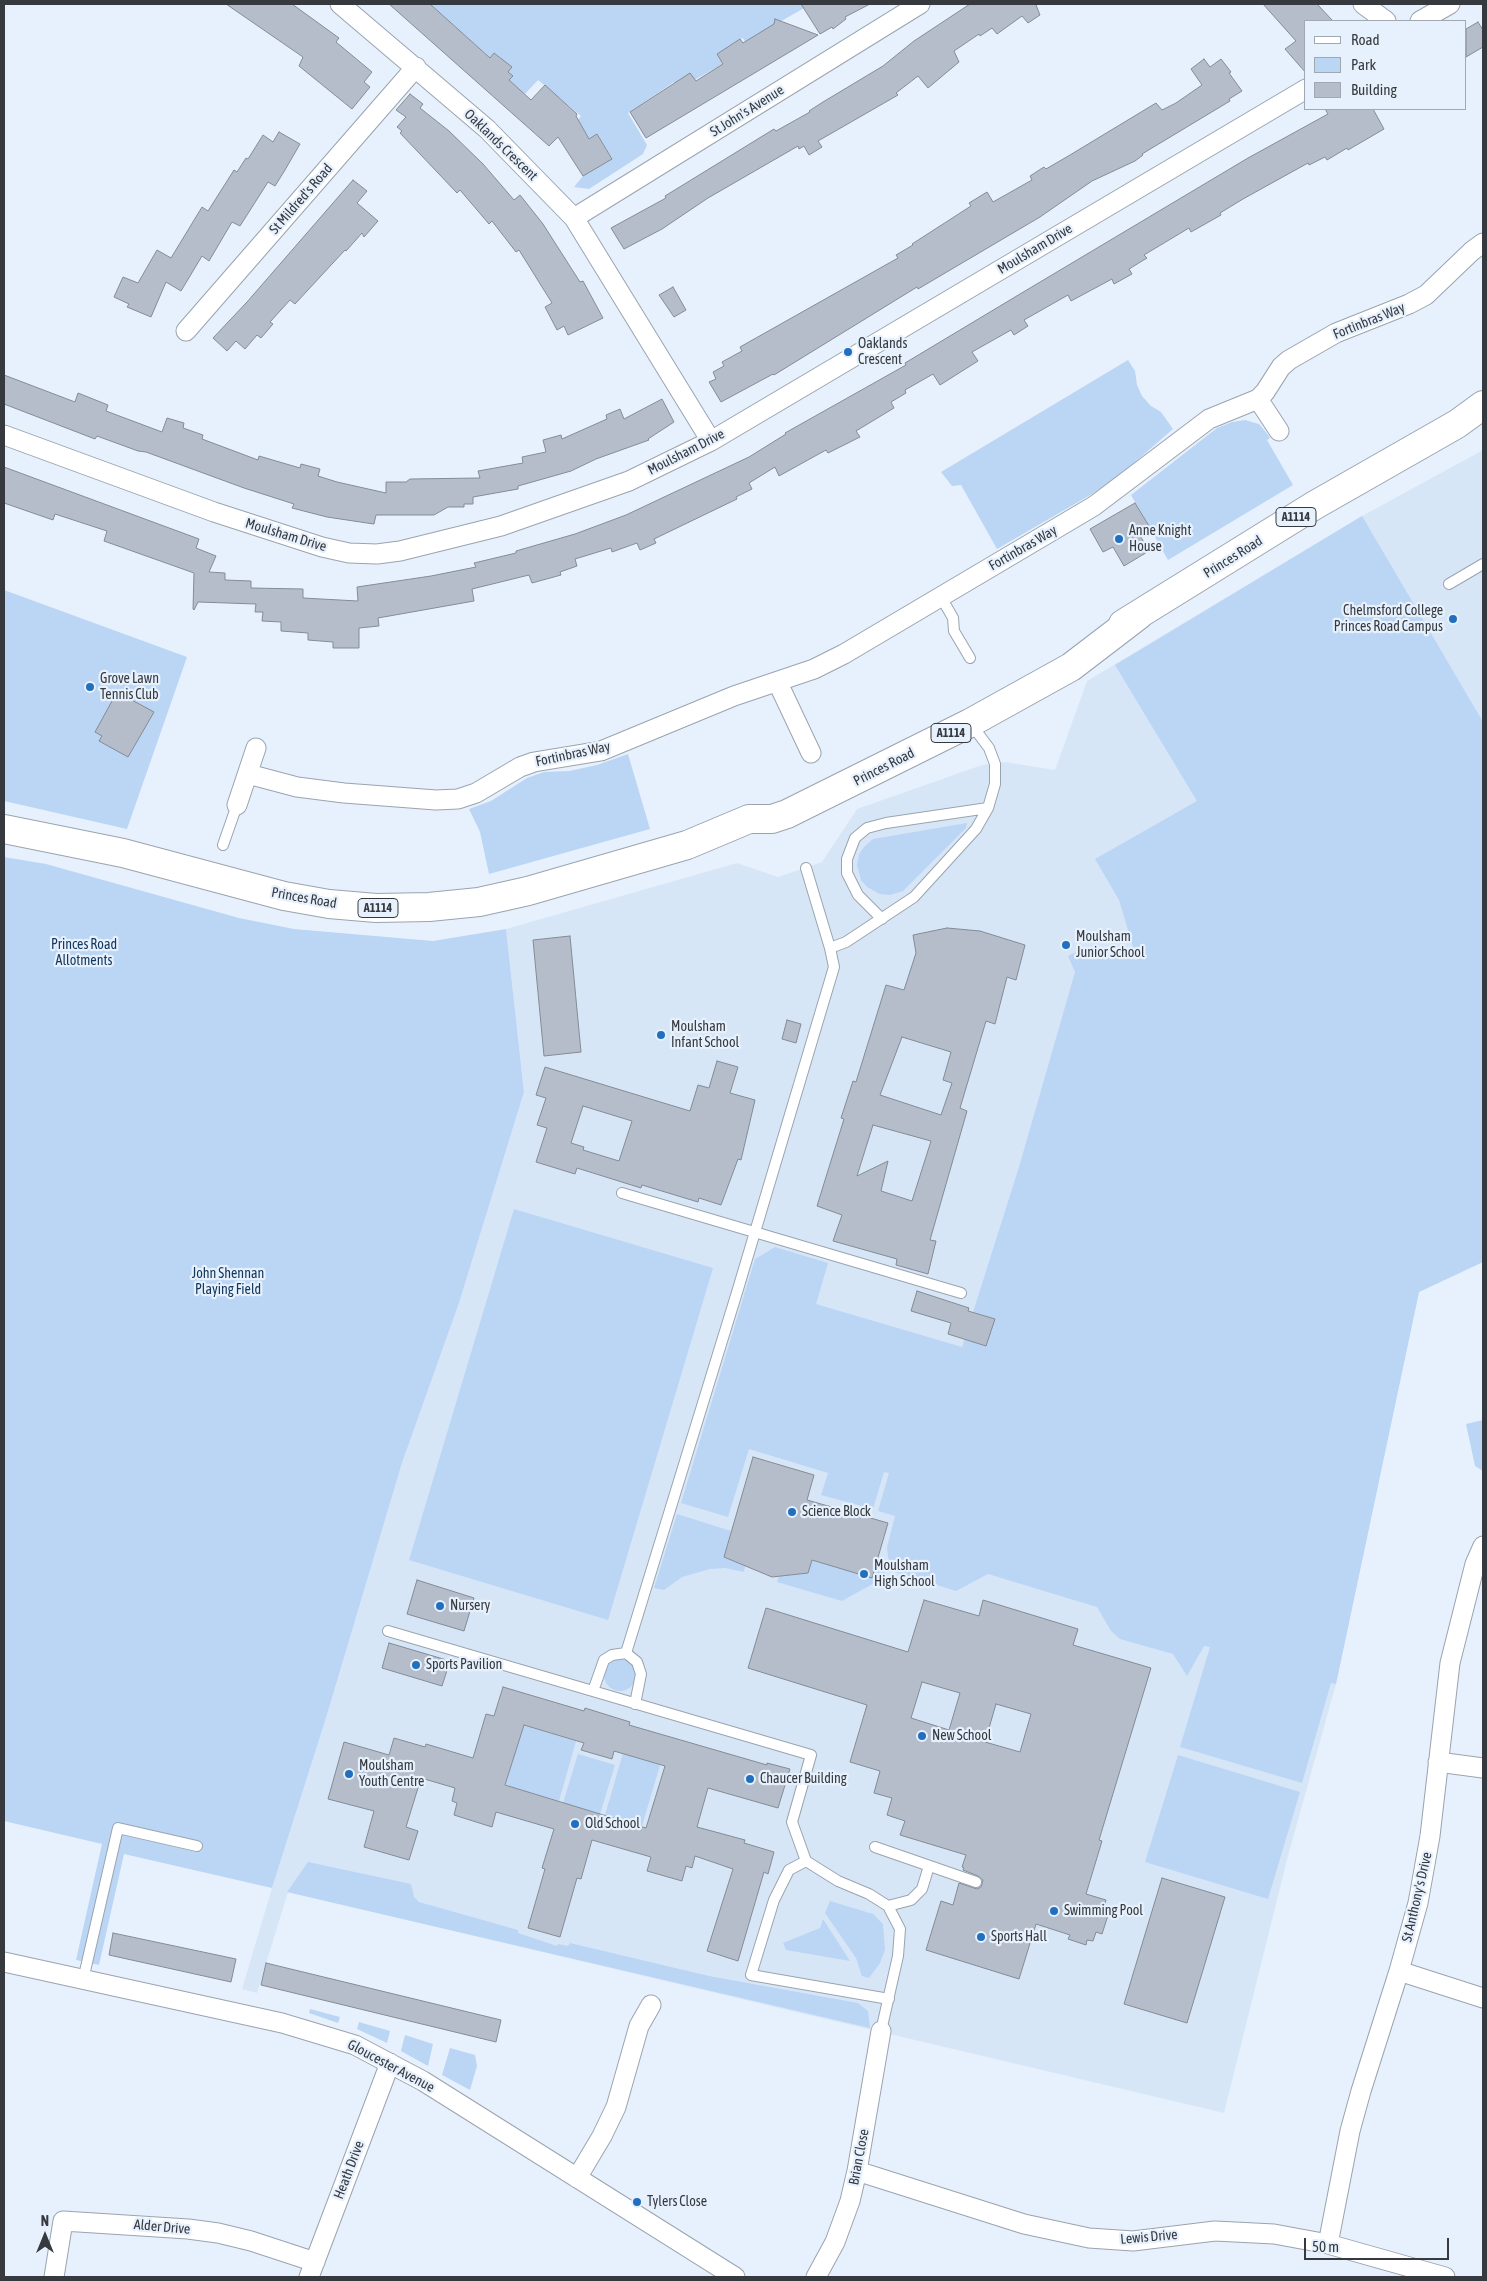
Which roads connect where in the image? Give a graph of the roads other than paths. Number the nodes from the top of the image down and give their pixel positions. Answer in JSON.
{"nodes":[{"id":1,"x":342,"y":4,"type":"edge"},
{"id":2,"x":920,"y":4,"type":"edge"},
{"id":3,"x":1363,"y":4,"type":"edge"},
{"id":4,"x":1450,"y":4,"type":"edge"},
{"id":5,"x":1385,"y":20,"type":"edge"},
{"id":6,"x":1422,"y":20,"type":"edge"},
{"id":7,"x":416,"y":67,"type":"junction"},
{"id":8,"x":1304,"y":90,"type":"edge"},
{"id":9,"x":574,"y":218,"type":"junction"},
{"id":10,"x":1483,"y":243,"type":"edge"},
{"id":11,"x":186,"y":330,"type":"dead end"},
{"id":12,"x":1258,"y":399,"type":"junction"},
{"id":13,"x":1483,"y":406,"type":"edge"},
{"id":14,"x":1483,"y":412,"type":"edge"},
{"id":15,"x":1457,"y":424,"type":"junction"},
{"id":16,"x":1279,"y":431,"type":"dead end"},
{"id":17,"x":4,"y":435,"type":"edge"},
{"id":18,"x":711,"y":441,"type":"junction"},
{"id":19,"x":1483,"y":564,"type":"edge"},
{"id":20,"x":1449,"y":584,"type":"dead end"},
{"id":21,"x":941,"y":597,"type":"junction"},
{"id":22,"x":1139,"y":615,"type":"junction"},
{"id":23,"x":970,"y":658,"type":"dead end"},
{"id":24,"x":778,"y":683,"type":"junction"},
{"id":25,"x":970,"y":723,"type":"junction"},
{"id":26,"x":256,"y":748,"type":"dead end"},
{"id":27,"x":811,"y":754,"type":"dead end"},
{"id":28,"x":248,"y":774,"type":"junction"},
{"id":29,"x":237,"y":805,"type":"joint"},
{"id":30,"x":988,"y":808,"type":"junction"},
{"id":31,"x":748,"y":819,"type":"junction"},
{"id":32,"x":4,"y":829,"type":"edge"},
{"id":33,"x":223,"y":845,"type":"dead end"},
{"id":34,"x":806,"y":868,"type":"dead end"},
{"id":35,"x":882,"y":919,"type":"junction"},
{"id":36,"x":830,"y":948,"type":"junction"},
{"id":37,"x":622,"y":1193,"type":"dead end"},
{"id":38,"x":754,"y":1232,"type":"junction"},
{"id":39,"x":961,"y":1293,"type":"dead end"},
{"id":40,"x":1483,"y":1546,"type":"edge"},
{"id":41,"x":388,"y":1630,"type":"dead end"},
{"id":42,"x":626,"y":1653,"type":"junction"},
{"id":43,"x":592,"y":1691,"type":"junction"},
{"id":44,"x":635,"y":1704,"type":"junction"},
{"id":45,"x":1438,"y":1762,"type":"junction"},
{"id":46,"x":1483,"y":1768,"type":"edge"},
{"id":47,"x":197,"y":1846,"type":"dead end"},
{"id":48,"x":875,"y":1847,"type":"dead end"},
{"id":49,"x":806,"y":1862,"type":"junction"},
{"id":50,"x":929,"y":1866,"type":"junction"},
{"id":51,"x":976,"y":1882,"type":"dead end"},
{"id":52,"x":888,"y":1906,"type":"junction"},
{"id":53,"x":4,"y":1962,"type":"edge"},
{"id":54,"x":1399,"y":1971,"type":"junction"},
{"id":55,"x":83,"y":1980,"type":"junction"},
{"id":56,"x":1483,"y":1998,"type":"edge"},
{"id":57,"x":889,"y":1999,"type":"junction"},
{"id":58,"x":650,"y":2005,"type":"dead end"},
{"id":59,"x":881,"y":2031,"type":"joint"},
{"id":60,"x":390,"y":2063,"type":"junction"},
{"id":61,"x":857,"y":2171,"type":"junction"},
{"id":62,"x":577,"y":2178,"type":"junction"},
{"id":63,"x":1328,"y":2244,"type":"junction"},
{"id":64,"x":312,"y":2270,"type":"edge"},
{"id":65,"x":54,"y":2277,"type":"edge"},
{"id":66,"x":734,"y":2277,"type":"edge"},
{"id":67,"x":816,"y":2277,"type":"edge"},
{"id":68,"x":1445,"y":2277,"type":"edge"}],
"edges":[{"from":1,"to":7,"type":"street","name":"Oaklands Crescent"},
{"from":2,"to":9,"type":"street","name":"St John's Avenue"},
{"from":3,"to":5,"type":"street"},
{"from":4,"to":6,"type":"street"},
{"from":7,"to":9,"type":"street","name":"Oaklands Crescent"},
{"from":7,"to":11,"type":"street","name":"St Mildred's Road"},
{"from":8,"to":18,"type":"street","name":"Moulsham Drive"},
{"from":9,"to":18,"type":"street","name":"Oaklands Crescent"},
{"from":10,"to":12,"type":"street","name":"Fortinbras Way"},
{"from":12,"to":16,"type":"street"},
{"from":12,"to":21,"type":"street","name":"Fortinbras Way"},
{"from":13,"to":15,"type":"main road","name":"Princes Road","number":"A1114"},
{"from":14,"to":15,"type":"main road","name":"Princes Road","number":"A1114"},
{"from":15,"to":22,"type":"main road","name":"Princes Road","number":"A1114"},
{"from":17,"to":18,"type":"street","name":"Moulsham Drive"},
{"from":19,"to":20,"type":"lane"},
{"from":21,"to":23,"type":"lane"},
{"from":21,"to":24,"type":"street","name":"Fortinbras Way"},
{"from":22,"to":25,"type":"main road","name":"Princes Road","number":"A1114"},
{"from":22,"to":31,"type":"main road","name":"Princes Road","number":"A1114"},
{"from":24,"to":27,"type":"street"},
{"from":24,"to":28,"type":"street","name":"Fortinbras Way"},
{"from":25,"to":30,"type":"lane"},
{"from":25,"to":31,"type":"main road","name":"Princes Road","number":"A1114"},
{"from":26,"to":28,"type":"street"},
{"from":28,"to":29,"type":"street"},
{"from":29,"to":33,"type":"lane"},
{"from":30,"to":35,"type":"lane"},
{"from":30,"to":35,"type":"lane"},
{"from":31,"to":32,"type":"main road","name":"Princes Road","number":"A1114"},
{"from":34,"to":36,"type":"lane"},
{"from":35,"to":36,"type":"lane"},
{"from":36,"to":38,"type":"lane"},
{"from":37,"to":38,"type":"lane"},
{"from":38,"to":39,"type":"lane"},
{"from":38,"to":42,"type":"lane"},
{"from":40,"to":45,"type":"street","name":"St Anthony's Drive"},
{"from":41,"to":43,"type":"lane"},
{"from":42,"to":43,"type":"lane"},
{"from":42,"to":44,"type":"lane"},
{"from":43,"to":44,"type":"lane"},
{"from":44,"to":49,"type":"lane"},
{"from":45,"to":46,"type":"street"},
{"from":45,"to":54,"type":"street","name":"St Anthony's Drive"},
{"from":47,"to":55,"type":"lane"},
{"from":48,"to":50,"type":"lane"},
{"from":49,"to":52,"type":"lane"},
{"from":49,"to":57,"type":"lane"},
{"from":50,"to":51,"type":"lane"},
{"from":50,"to":52,"type":"lane"},
{"from":52,"to":57,"type":"lane"},
{"from":53,"to":55,"type":"street","name":"Gloucester Avenue"},
{"from":54,"to":56,"type":"street"},
{"from":54,"to":63,"type":"street","name":"St Anthony's Drive"},
{"from":55,"to":60,"type":"street","name":"Gloucester Avenue"},
{"from":57,"to":59,"type":"lane"},
{"from":58,"to":62,"type":"street"},
{"from":59,"to":61,"type":"street","name":"Brian Close"},
{"from":60,"to":62,"type":"street","name":"Gloucester Avenue"},
{"from":60,"to":64,"type":"street","name":"Heath Drive"},
{"from":61,"to":63,"type":"street","name":"Lewis Drive"},
{"from":61,"to":67,"type":"street","name":"Brian Close"},
{"from":62,"to":66,"type":"street","name":"Gloucester Avenue"},
{"from":63,"to":68,"type":"street","name":"Lewis Drive"},
{"from":64,"to":65,"type":"street","name":"Alder Drive"}]}
